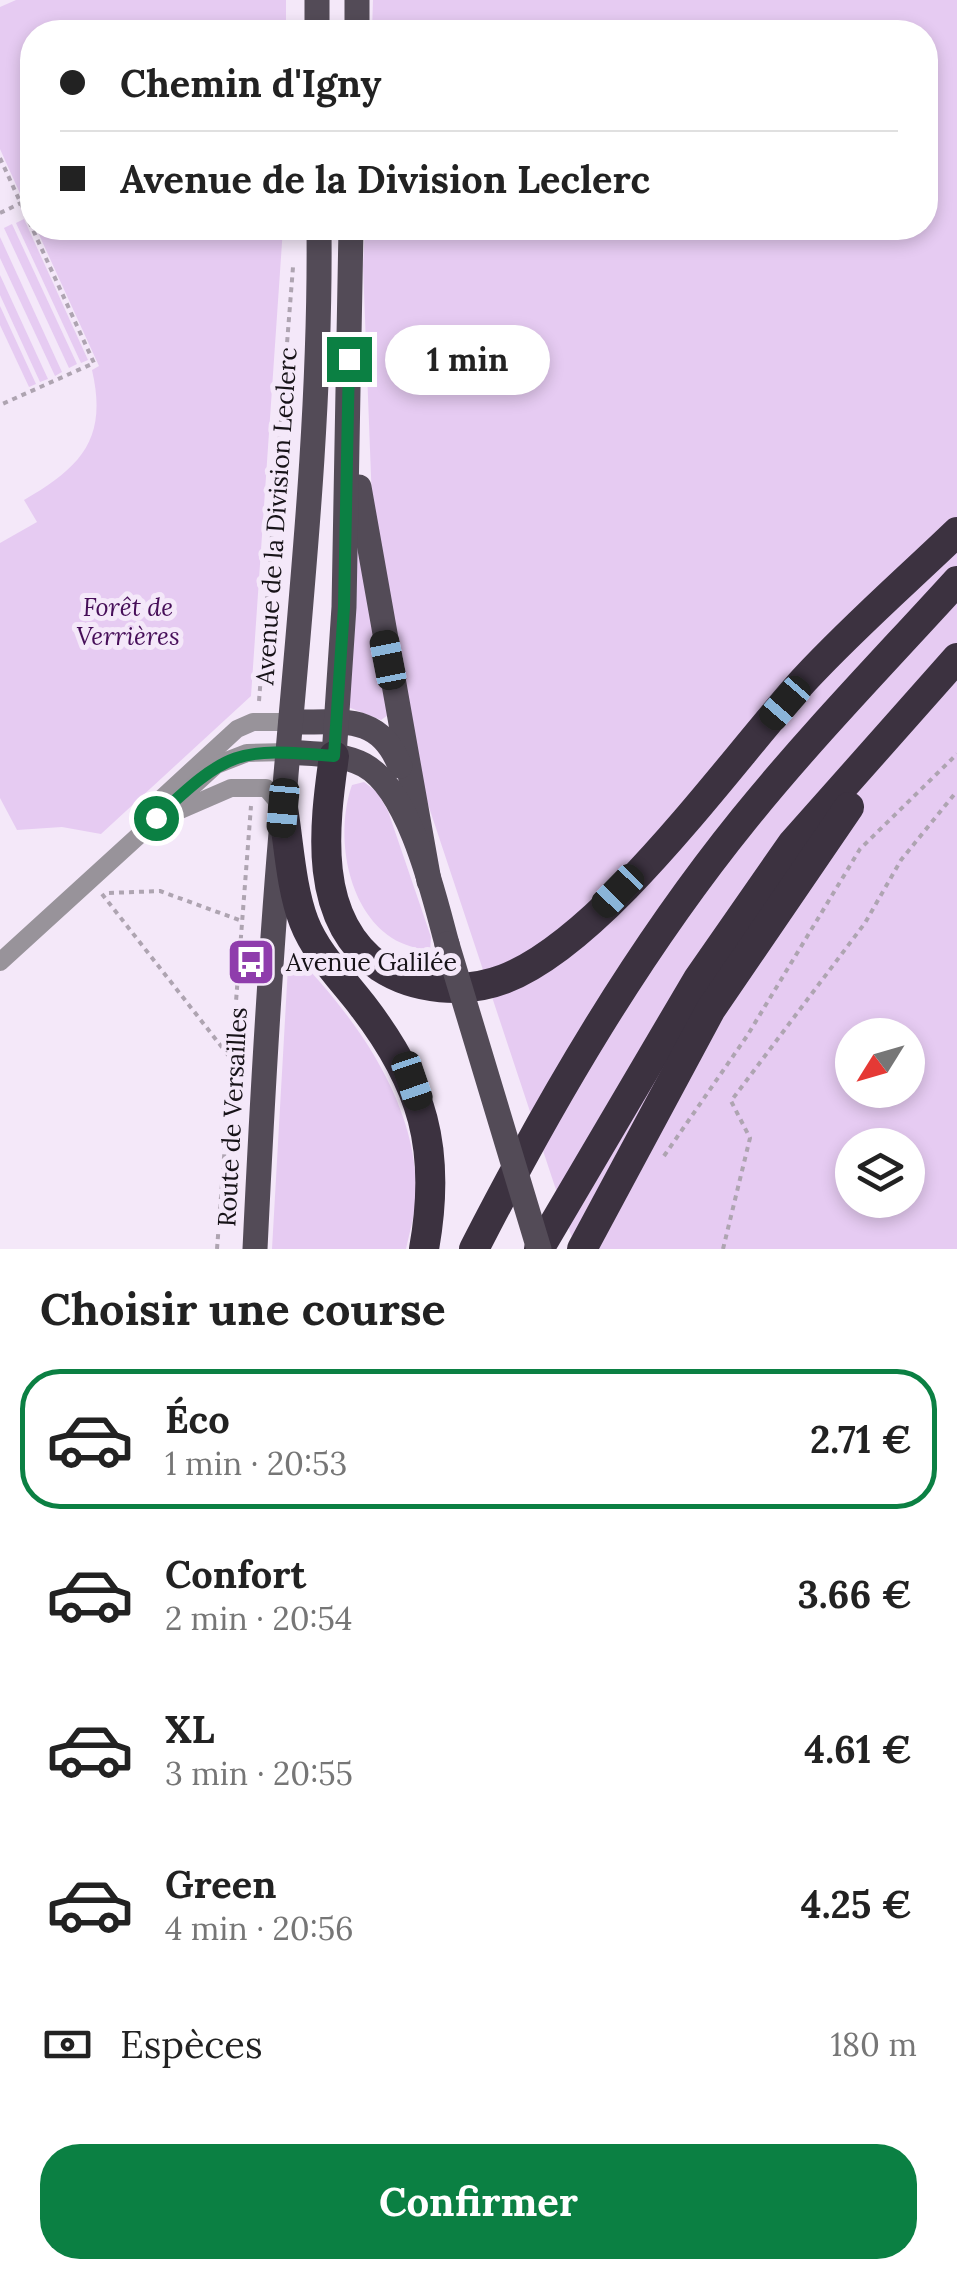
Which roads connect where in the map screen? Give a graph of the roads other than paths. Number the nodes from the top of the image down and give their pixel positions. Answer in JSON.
{"nodes":[{"id":1,"x":319,"y":240,"type":"edge"},
{"id":2,"x":351,"y":240,"type":"edge"},
{"id":3,"x":349,"y":393,"type":"junction"},
{"id":4,"x":957,"y":532,"type":"edge"},
{"id":5,"x":957,"y":580,"type":"edge"},
{"id":6,"x":957,"y":658,"type":"edge"},
{"id":7,"x":291,"y":722,"type":"junction"},
{"id":8,"x":336,"y":723,"type":"junction"},
{"id":9,"x":889,"y":733,"type":"junction"},
{"id":10,"x":288,"y":752,"type":"junction"},
{"id":11,"x":334,"y":756,"type":"junction"},
{"id":12,"x":283,"y":808,"type":"junction"},
{"id":13,"x":419,"y":812,"type":"junction"},
{"id":14,"x":133,"y":840,"type":"junction"},
{"id":15,"x":102,"y":868,"type":"junction"},
{"id":16,"x":430,"y":881,"type":"junction"},
{"id":17,"x":0,"y":962,"type":"edge"},
{"id":18,"x":255,"y":1249,"type":"edge"},
{"id":19,"x":424,"y":1249,"type":"edge"},
{"id":20,"x":474,"y":1249,"type":"edge"},
{"id":21,"x":539,"y":1249,"type":"edge"},
{"id":22,"x":582,"y":1249,"type":"edge"}],
"edges":[{"from":1,"to":7,"type":"main road","name":"Avenue de la Division Leclerc"},
{"from":2,"to":3,"type":"main road"},
{"from":3,"to":8,"type":"main road"},
{"from":3,"to":13,"type":"main road"},
{"from":4,"to":11,"type":"highway"},
{"from":5,"to":20,"type":"highway"},
{"from":6,"to":9,"type":"highway"},
{"from":7,"to":8,"type":"main road"},
{"from":7,"to":10,"type":"main road","name":"Avenue de la Division Leclerc"},
{"from":7,"to":15,"type":"street"},
{"from":8,"to":11,"type":"main road"},
{"from":8,"to":13,"type":"main road"},
{"from":9,"to":21,"type":"highway"},
{"from":9,"to":22,"type":"highway"},
{"from":10,"to":11,"type":"main road"},
{"from":10,"to":12,"type":"main road","name":"Avenue de la Division Leclerc"},
{"from":10,"to":14,"type":"street"},
{"from":11,"to":16,"type":"main road"},
{"from":12,"to":14,"type":"street"},
{"from":12,"to":18,"type":"main road","name":"Route de Versailles"},
{"from":12,"to":19,"type":"highway"},
{"from":13,"to":16,"type":"main road"},
{"from":14,"to":15,"type":"street"},
{"from":15,"to":17,"type":"street"},
{"from":16,"to":21,"type":"main road","bridge":true}]}
